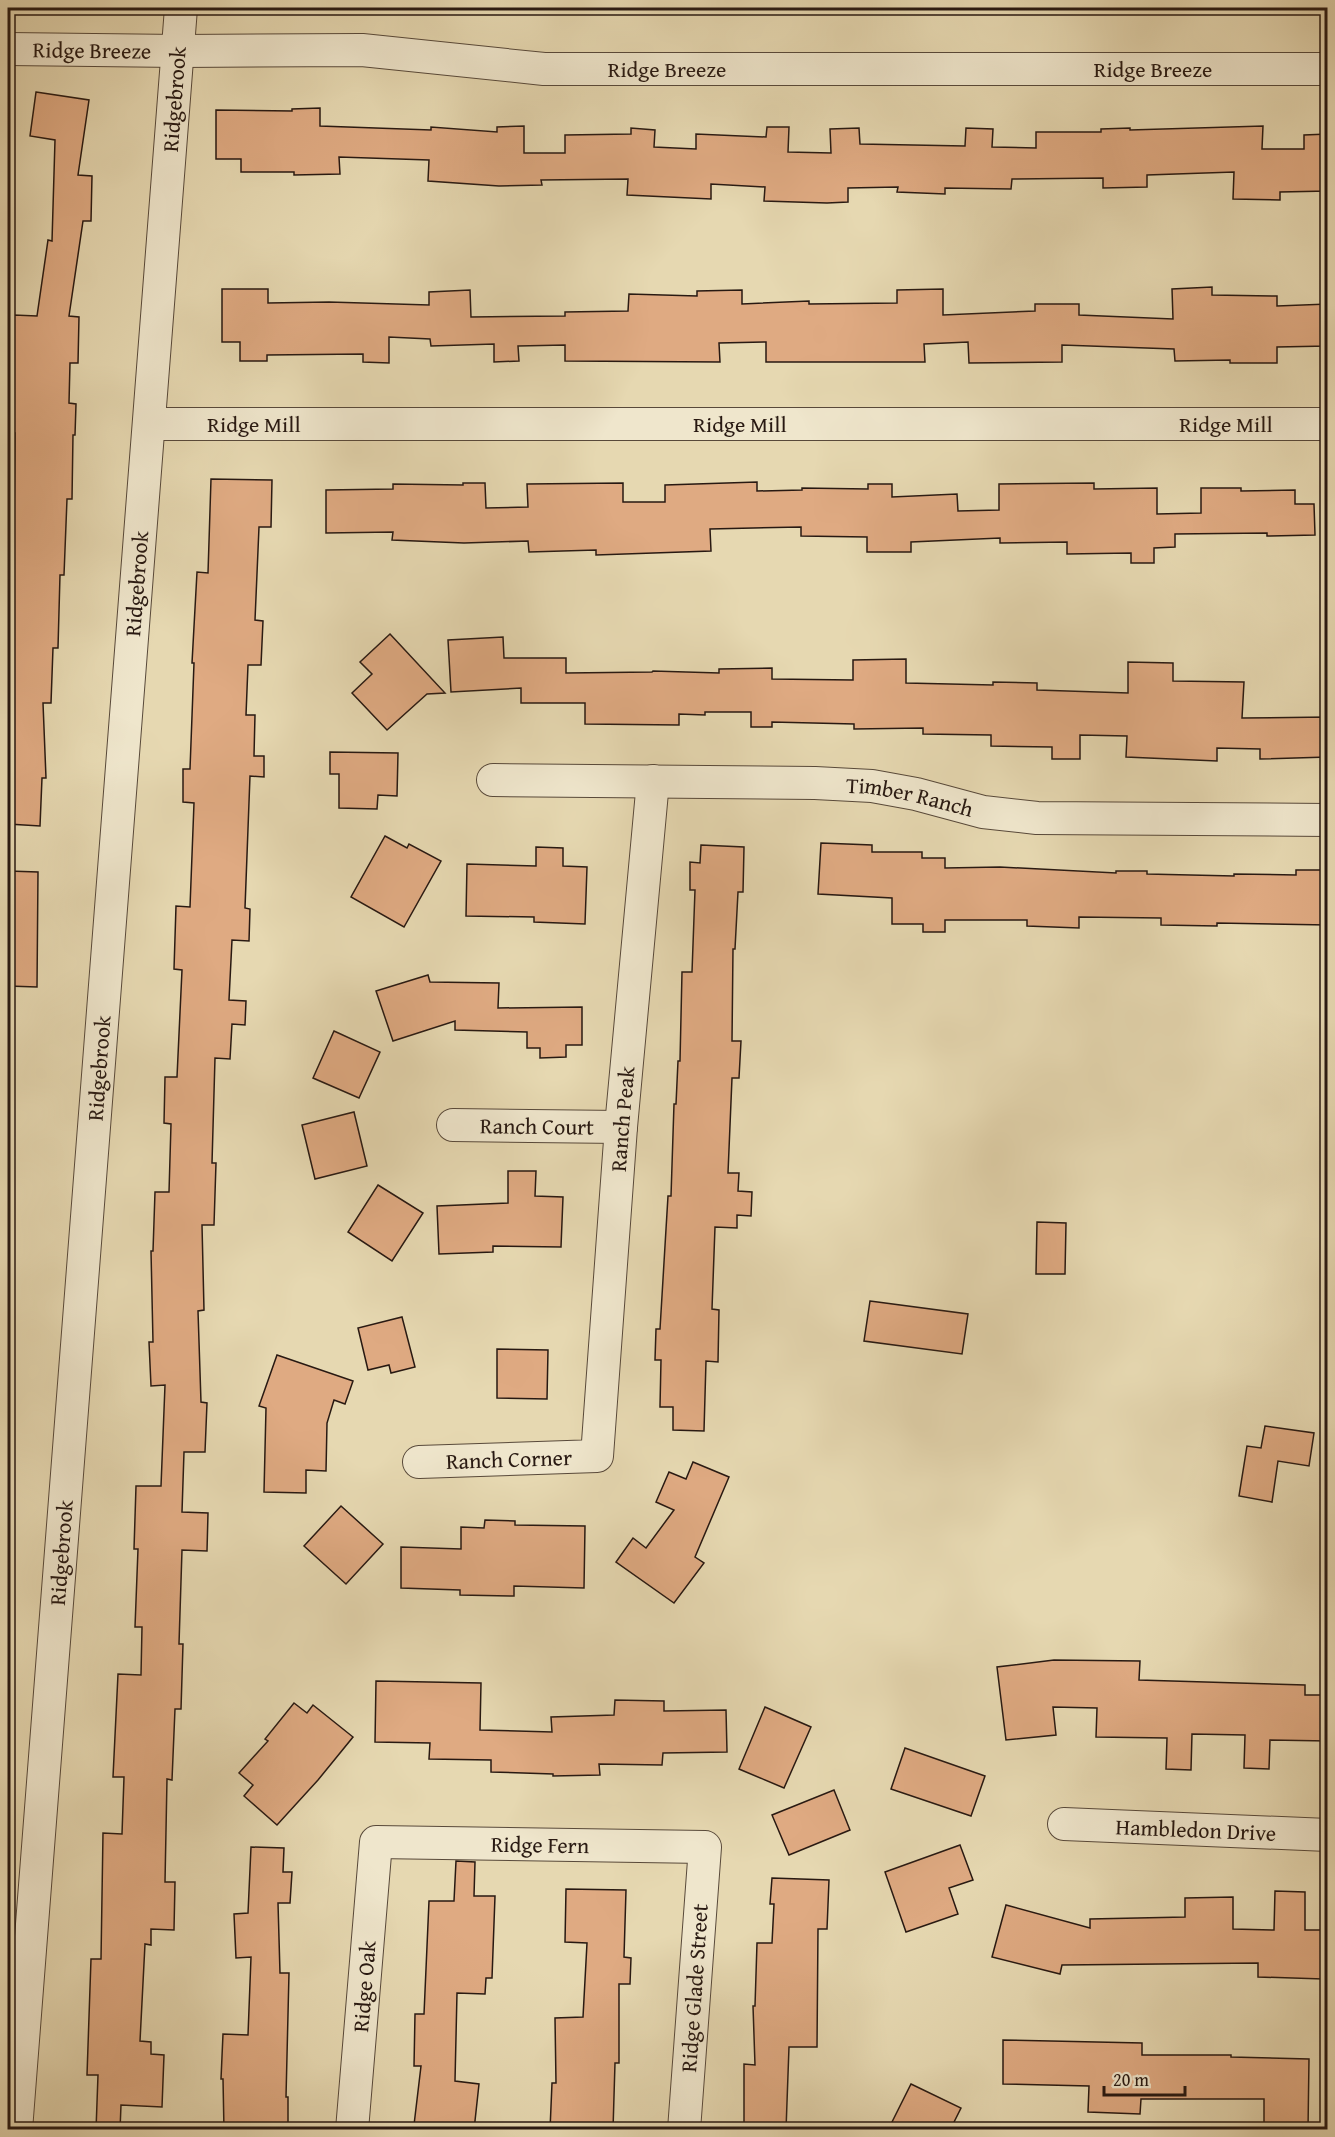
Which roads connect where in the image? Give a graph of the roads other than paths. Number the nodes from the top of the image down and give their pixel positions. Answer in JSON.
{"nodes":[{"id":1,"x":182,"y":8,"type":"edge"},
{"id":2,"x":8,"y":49,"type":"edge"},
{"id":3,"x":179,"y":51,"type":"junction"},
{"id":4,"x":1328,"y":69,"type":"edge"},
{"id":5,"x":150,"y":424,"type":"junction"},
{"id":6,"x":1328,"y":424,"type":"edge"},
{"id":7,"x":493,"y":780,"type":"dead end"},
{"id":8,"x":653,"y":781,"type":"junction"},
{"id":9,"x":1328,"y":820,"type":"edge"},
{"id":10,"x":453,"y":1125,"type":"dead end"},
{"id":11,"x":621,"y":1127,"type":"junction"},
{"id":12,"x":597,"y":1456,"type":"joint"},
{"id":13,"x":419,"y":1462,"type":"dead end"},
{"id":14,"x":1064,"y":1824,"type":"dead end"},
{"id":15,"x":1328,"y":1835,"type":"edge"},
{"id":16,"x":376,"y":1842,"type":"joint"},
{"id":17,"x":705,"y":1847,"type":"joint"},
{"id":18,"x":17,"y":2015,"type":"edge"},
{"id":19,"x":16,"y":2130,"type":"edge"},
{"id":20,"x":352,"y":2130,"type":"edge"},
{"id":21,"x":684,"y":2130,"type":"edge"}],
"edges":[{"from":1,"to":3,"type":"street","name":"Ridgebrook"},
{"from":2,"to":3,"type":"street","name":"Ridge Breeze"},
{"from":3,"to":4,"type":"street","name":"Ridge Breeze"},
{"from":3,"to":5,"type":"street","name":"Ridgebrook"},
{"from":5,"to":6,"type":"street","name":"Ridge Mill"},
{"from":5,"to":18,"type":"street","name":"Ridgebrook"},
{"from":7,"to":8,"type":"street","name":"Timber Ranch"},
{"from":8,"to":9,"type":"street","name":"Timber Ranch"},
{"from":8,"to":11,"type":"street","name":"Ranch Peak"},
{"from":10,"to":11,"type":"street","name":"Ranch Court"},
{"from":11,"to":12,"type":"street","name":"Ranch Peak"},
{"from":12,"to":13,"type":"street","name":"Ranch Corner"},
{"from":14,"to":15,"type":"street","name":"Hambledon Drive"},
{"from":16,"to":17,"type":"street","name":"Ridge Fern"},
{"from":16,"to":20,"type":"street","name":"Ridge Oak"},
{"from":17,"to":21,"type":"street","name":"Ridge Glade Street"},
{"from":18,"to":19,"type":"street","name":"Ridgebrook"}]}
